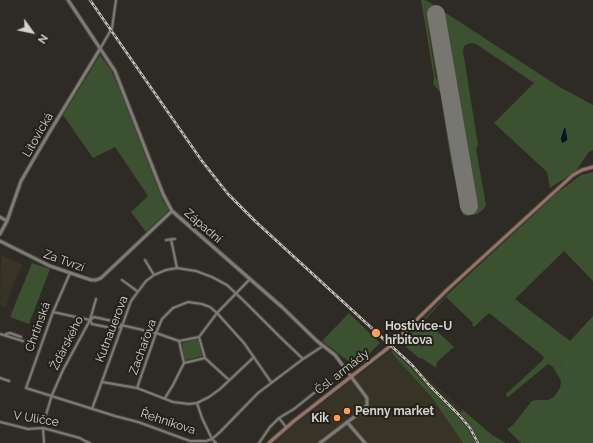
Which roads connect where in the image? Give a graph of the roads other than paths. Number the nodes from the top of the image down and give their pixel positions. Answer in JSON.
{"nodes":[{"id":1,"x":68,"y":0,"type":"edge"},
{"id":2,"x":116,"y":0,"type":"edge"},
{"id":3,"x":100,"y":49,"type":"junction"},
{"id":4,"x":593,"y":166,"type":"edge"},
{"id":5,"x":172,"y":211,"type":"junction"},
{"id":6,"x":0,"y":217,"type":"edge"},
{"id":7,"x":6,"y":221,"type":"junction"},
{"id":8,"x":0,"y":234,"type":"edge"},
{"id":9,"x":171,"y":239,"type":"junction"},
{"id":10,"x":175,"y":239,"type":"dead end"},
{"id":11,"x":166,"y":240,"type":"dead end"},
{"id":12,"x":0,"y":241,"type":"edge"},
{"id":13,"x":145,"y":260,"type":"dead end"},
{"id":14,"x":177,"y":268,"type":"junction"},
{"id":15,"x":70,"y":273,"type":"junction"},
{"id":16,"x":154,"y":275,"type":"junction"},
{"id":17,"x":250,"y":279,"type":"junction"},
{"id":18,"x":122,"y":280,"type":"dead end"},
{"id":19,"x":137,"y":291,"type":"junction"},
{"id":20,"x":237,"y":294,"type":"junction"},
{"id":21,"x":96,"y":299,"type":"dead end"},
{"id":22,"x":53,"y":312,"type":"junction"},
{"id":23,"x":217,"y":313,"type":"junction"},
{"id":24,"x":90,"y":320,"type":"junction"},
{"id":25,"x":122,"y":325,"type":"junction"},
{"id":26,"x":156,"y":333,"type":"junction"},
{"id":27,"x":0,"y":334,"type":"edge"},
{"id":28,"x":4,"y":335,"type":"junction"},
{"id":29,"x":21,"y":337,"type":"dead end"},
{"id":30,"x":199,"y":337,"type":"junction"},
{"id":31,"x":22,"y":341,"type":"dead end"},
{"id":32,"x":179,"y":341,"type":"junction"},
{"id":33,"x":323,"y":346,"type":"junction"},
{"id":34,"x":254,"y":357,"type":"junction"},
{"id":35,"x":205,"y":358,"type":"junction"},
{"id":36,"x":303,"y":359,"type":"junction"},
{"id":37,"x":184,"y":363,"type":"junction"},
{"id":38,"x":351,"y":376,"type":"junction"},
{"id":39,"x":0,"y":378,"type":"edge"},
{"id":40,"x":229,"y":380,"type":"junction"},
{"id":41,"x":9,"y":381,"type":"dead end"},
{"id":42,"x":102,"y":382,"type":"junction"},
{"id":43,"x":271,"y":382,"type":"junction"},
{"id":44,"x":26,"y":388,"type":"joint"},
{"id":45,"x":137,"y":388,"type":"junction"},
{"id":46,"x":323,"y":388,"type":"dead end"},
{"id":47,"x":52,"y":395,"type":"junction"},
{"id":48,"x":164,"y":398,"type":"junction"},
{"id":49,"x":197,"y":403,"type":"junction"},
{"id":50,"x":92,"y":409,"type":"junction"},
{"id":51,"x":45,"y":418,"type":"dead end"},
{"id":52,"x":279,"y":418,"type":"junction"},
{"id":53,"x":0,"y":422,"type":"edge"},
{"id":54,"x":347,"y":422,"type":"junction"},
{"id":55,"x":286,"y":427,"type":"junction"},
{"id":56,"x":43,"y":428,"type":"junction"},
{"id":57,"x":212,"y":439,"type":"junction"},
{"id":58,"x":44,"y":443,"type":"edge"},
{"id":59,"x":90,"y":443,"type":"edge"},
{"id":60,"x":216,"y":443,"type":"edge"},
{"id":61,"x":259,"y":443,"type":"edge"},
{"id":62,"x":269,"y":443,"type":"edge"},
{"id":63,"x":320,"y":443,"type":"edge"},
{"id":64,"x":365,"y":443,"type":"edge"}],
"edges":[{"from":1,"to":3,"type":"street","name":"Západní"},
{"from":2,"to":3,"type":"street"},
{"from":3,"to":5,"type":"street","name":"Západní"},
{"from":3,"to":7,"type":"street","name":"Litovická"},
{"from":4,"to":38,"type":"main road","name":"Čsl. armády"},
{"from":5,"to":15,"type":"street","name":"Za Tvrzí"},
{"from":5,"to":17,"type":"street","name":"Západní"},
{"from":6,"to":7,"type":"street"},
{"from":7,"to":8,"type":"street","name":"Litovická"},
{"from":9,"to":10,"type":"street"},
{"from":9,"to":11,"type":"street"},
{"from":9,"to":14,"type":"street"},
{"from":12,"to":15,"type":"street","name":"Za Tvrzí"},
{"from":13,"to":16,"type":"street"},
{"from":14,"to":16,"type":"street","name":"Kutnauerova"},
{"from":14,"to":20,"type":"street","name":"Kutnauerova"},
{"from":15,"to":22,"type":"street","name":"Chrtínská"},
{"from":16,"to":19,"type":"street","name":"Kutnauerova"},
{"from":17,"to":20,"type":"street"},
{"from":17,"to":33,"type":"street","name":"Západní"},
{"from":18,"to":19,"type":"street"},
{"from":19,"to":25,"type":"street","name":"Kutnauerova"},
{"from":20,"to":23,"type":"street"},
{"from":20,"to":36,"type":"street","name":"Kutnauerova"},
{"from":21,"to":24,"type":"street","name":"Žďárského"},
{"from":22,"to":24,"type":"street"},
{"from":22,"to":44,"type":"street","name":"Chrtínská"},
{"from":23,"to":26,"type":"street","name":"Zachařova"},
{"from":23,"to":30,"type":"street"},
{"from":23,"to":34,"type":"street","name":"Zachařova"},
{"from":24,"to":25,"type":"street"},
{"from":24,"to":25,"type":"street"},
{"from":24,"to":47,"type":"street","name":"Žďárského"},
{"from":25,"to":26,"type":"street"},
{"from":25,"to":42,"type":"street","name":"Kutnauerova"},
{"from":26,"to":32,"type":"street"},
{"from":26,"to":45,"type":"street","name":"Zachařova"},
{"from":27,"to":28,"type":"street"},
{"from":28,"to":29,"type":"street"},
{"from":28,"to":31,"type":"street"},
{"from":30,"to":32,"type":"street"},
{"from":30,"to":35,"type":"street"},
{"from":32,"to":37,"type":"street"},
{"from":33,"to":36,"type":"street"},
{"from":33,"to":38,"type":"street","name":"Západní"},
{"from":34,"to":40,"type":"street"},
{"from":34,"to":43,"type":"street","name":"Zachařova"},
{"from":35,"to":37,"type":"street"},
{"from":35,"to":40,"type":"street"},
{"from":36,"to":43,"type":"street"},
{"from":37,"to":48,"type":"street"},
{"from":38,"to":54,"type":"street","name":"Západní"},
{"from":38,"to":55,"type":"main road","name":"Čsl. armády"},
{"from":39,"to":41,"type":"street"},
{"from":40,"to":49,"type":"street"},
{"from":42,"to":45,"type":"street"},
{"from":42,"to":50,"type":"street","name":"Kutnauerova"},
{"from":43,"to":57,"type":"street"},
{"from":44,"to":47,"type":"street","name":"Řehníkova"},
{"from":45,"to":48,"type":"street"},
{"from":46,"to":52,"type":"street"},
{"from":47,"to":50,"type":"street","name":"Řehníkova"},
{"from":47,"to":51,"type":"street","name":"Žďárského"},
{"from":48,"to":49,"type":"street"},
{"from":49,"to":57,"type":"street"},
{"from":50,"to":57,"type":"street","name":"Řehníkova"},
{"from":52,"to":55,"type":"street"},
{"from":52,"to":61,"type":"street"},
{"from":53,"to":56,"type":"street","name":"V Uličce"},
{"from":54,"to":63,"type":"street"},
{"from":54,"to":64,"type":"street"},
{"from":55,"to":62,"type":"main road","name":"Čsl. armády"},
{"from":56,"to":58,"type":"street"},
{"from":56,"to":59,"type":"street","name":"V Uličce"},
{"from":57,"to":60,"type":"street"}]}
